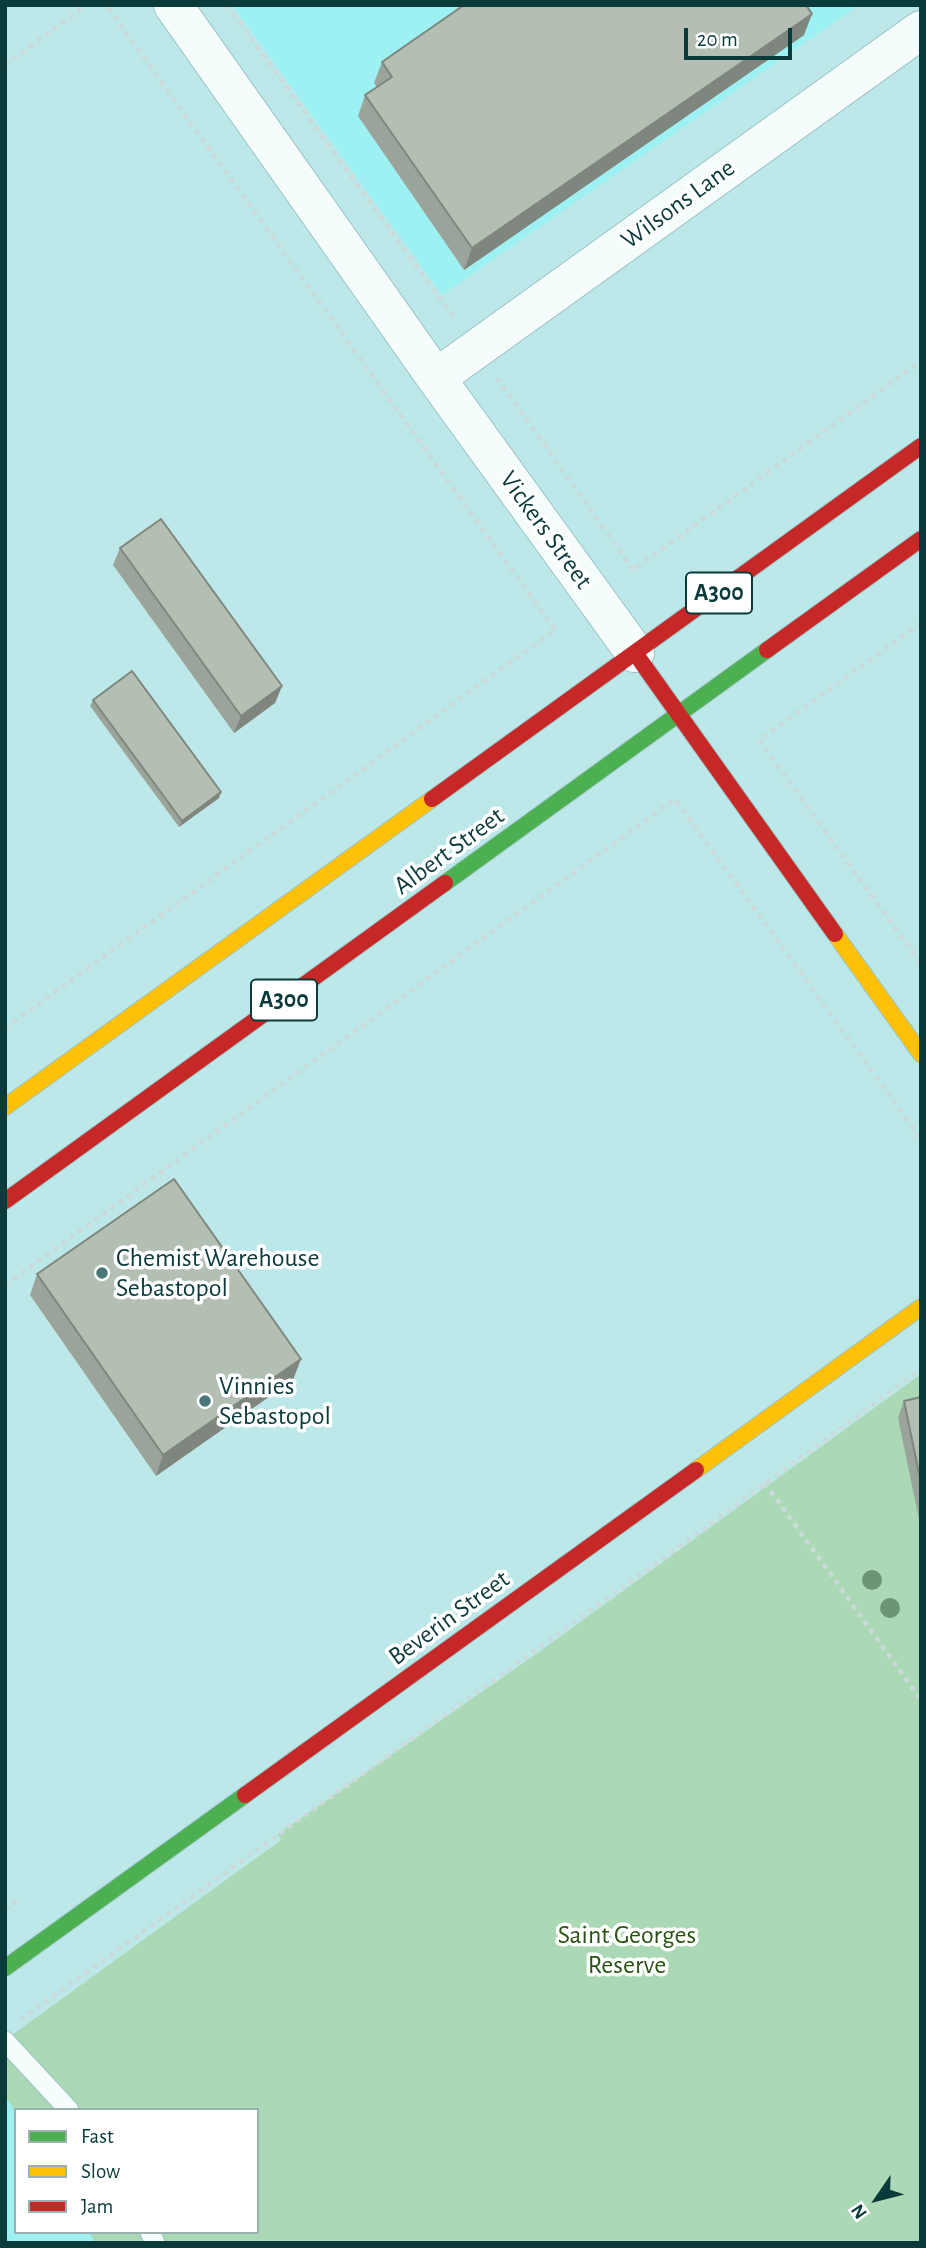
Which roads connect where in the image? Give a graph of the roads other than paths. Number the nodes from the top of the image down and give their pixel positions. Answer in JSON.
{"nodes":[{"id":1,"x":173,"y":5,"type":"edge"},
{"id":2,"x":921,"y":30,"type":"edge"},
{"id":3,"x":436,"y":378,"type":"junction"},
{"id":4,"x":921,"y":446,"type":"edge"},
{"id":5,"x":921,"y":539,"type":"edge"},
{"id":6,"x":635,"y":653,"type":"junction"},
{"id":7,"x":680,"y":715,"type":"junction"},
{"id":8,"x":921,"y":1054,"type":"edge"},
{"id":9,"x":5,"y":1107,"type":"edge"},
{"id":10,"x":5,"y":1201,"type":"edge"},
{"id":11,"x":921,"y":1307,"type":"edge"},
{"id":12,"x":5,"y":1968,"type":"edge"},
{"id":13,"x":10,"y":2032,"type":"edge"},
{"id":14,"x":67,"y":2108,"type":"edge"}],
"edges":[{"from":1,"to":3,"type":"street","name":"Vickers Street"},
{"from":2,"to":3,"type":"street","name":"Wilsons Lane"},
{"from":3,"to":6,"type":"street","name":"Vickers Street"},
{"from":4,"to":6,"type":"main road","name":"Albert Street","number":"A300"},
{"from":5,"to":7,"type":"main road","name":"Albert Street","number":"A300"},
{"from":6,"to":7,"type":"main road","name":"Vickers Street"},
{"from":6,"to":9,"type":"main road","name":"Albert Street","number":"A300"},
{"from":7,"to":8,"type":"main road","name":"Vickers Street"},
{"from":7,"to":10,"type":"main road","name":"Albert Street","number":"A300"},
{"from":11,"to":12,"type":"main road","name":"Beverin Street"},
{"from":13,"to":14,"type":"lane"}]}
